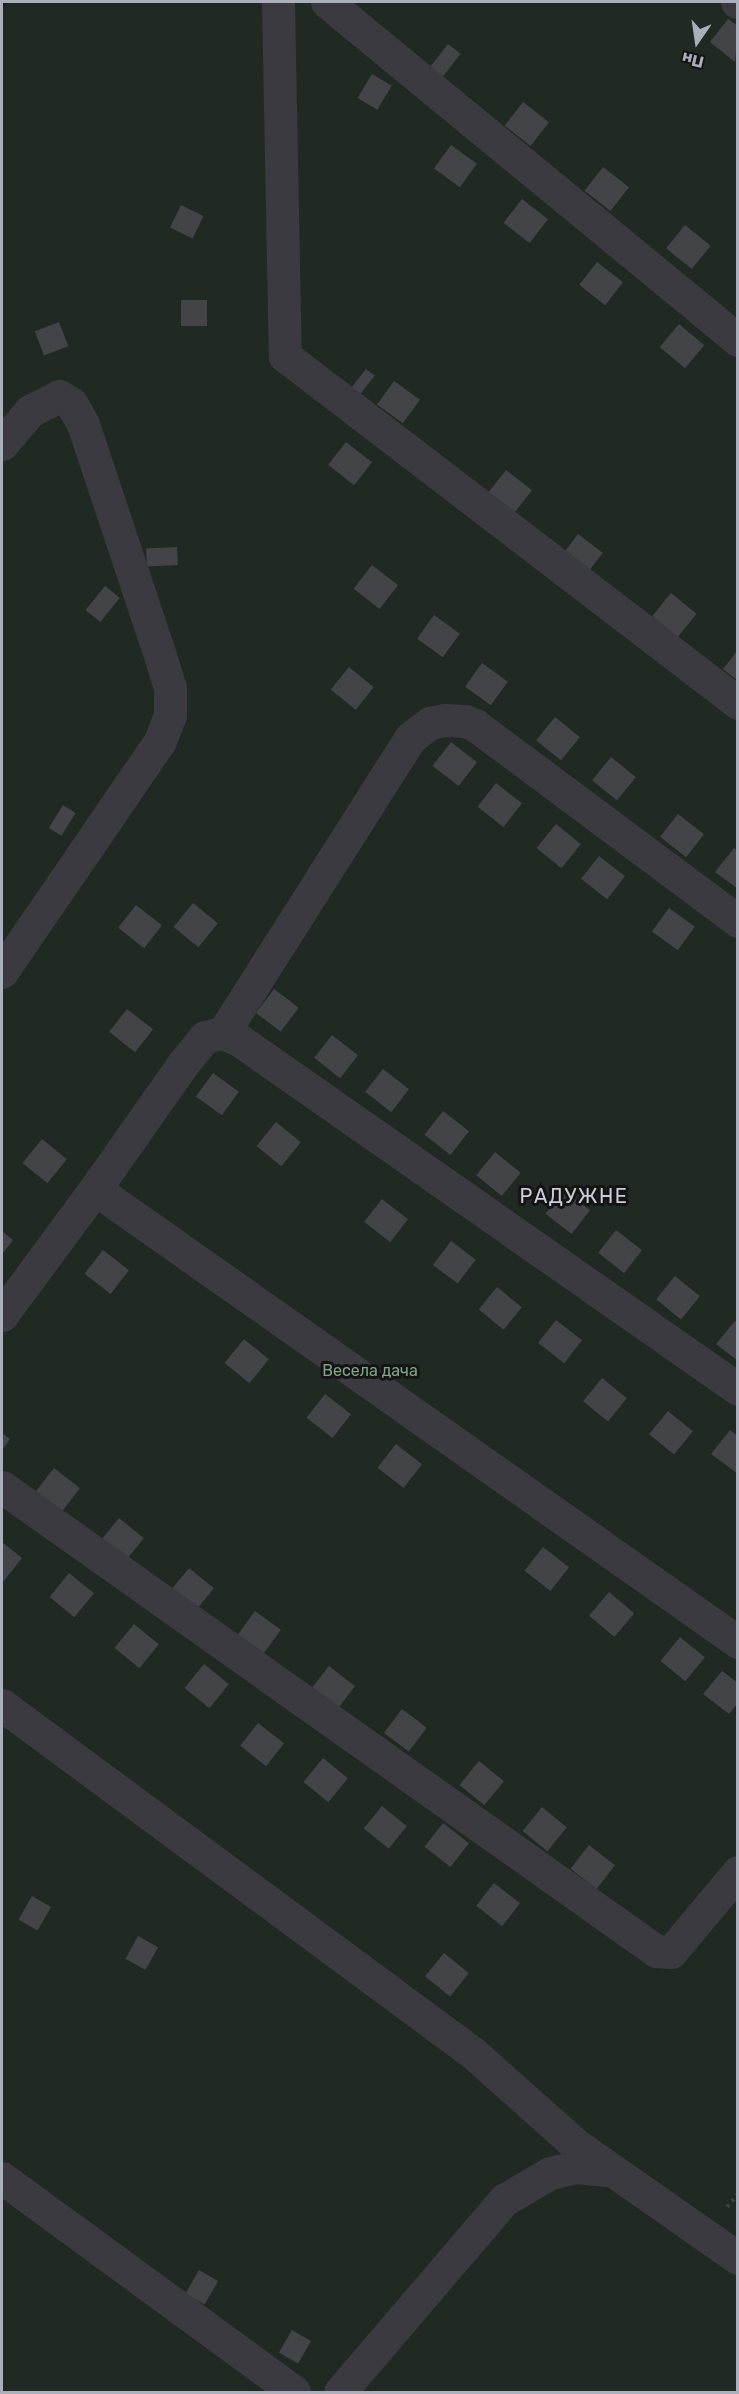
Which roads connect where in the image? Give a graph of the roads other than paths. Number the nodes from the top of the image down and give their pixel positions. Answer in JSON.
{"nodes":[{"id":1,"x":278,"y":2,"type":"edge"},
{"id":2,"x":327,"y":2,"type":"edge"},
{"id":3,"x":738,"y":340,"type":"edge"},
{"id":4,"x":2,"y":444,"type":"edge"},
{"id":5,"x":738,"y":703,"type":"edge"},
{"id":6,"x":738,"y":921,"type":"edge"},
{"id":7,"x":2,"y":972,"type":"edge"},
{"id":8,"x":223,"y":1032,"type":"junction"},
{"id":9,"x":95,"y":1189,"type":"junction"},
{"id":10,"x":2,"y":1315,"type":"edge"},
{"id":11,"x":738,"y":1389,"type":"edge"},
{"id":12,"x":2,"y":1487,"type":"edge"},
{"id":13,"x":738,"y":1642,"type":"edge"},
{"id":14,"x":2,"y":1705,"type":"edge"},
{"id":15,"x":738,"y":1872,"type":"edge"},
{"id":16,"x":613,"y":2171,"type":"junction"},
{"id":17,"x":2,"y":2178,"type":"edge"},
{"id":18,"x":738,"y":2258,"type":"edge"},
{"id":19,"x":294,"y":2392,"type":"edge"},
{"id":20,"x":340,"y":2392,"type":"edge"}],
"edges":[{"from":1,"to":5,"type":"street"},
{"from":2,"to":3,"type":"street"},
{"from":4,"to":7,"type":"street"},
{"from":6,"to":8,"type":"street"},
{"from":8,"to":9,"type":"street"},
{"from":8,"to":11,"type":"street"},
{"from":9,"to":10,"type":"street"},
{"from":9,"to":13,"type":"street"},
{"from":12,"to":15,"type":"street"},
{"from":14,"to":16,"type":"street"},
{"from":16,"to":18,"type":"street"},
{"from":16,"to":20,"type":"street"},
{"from":17,"to":19,"type":"street"}]}
